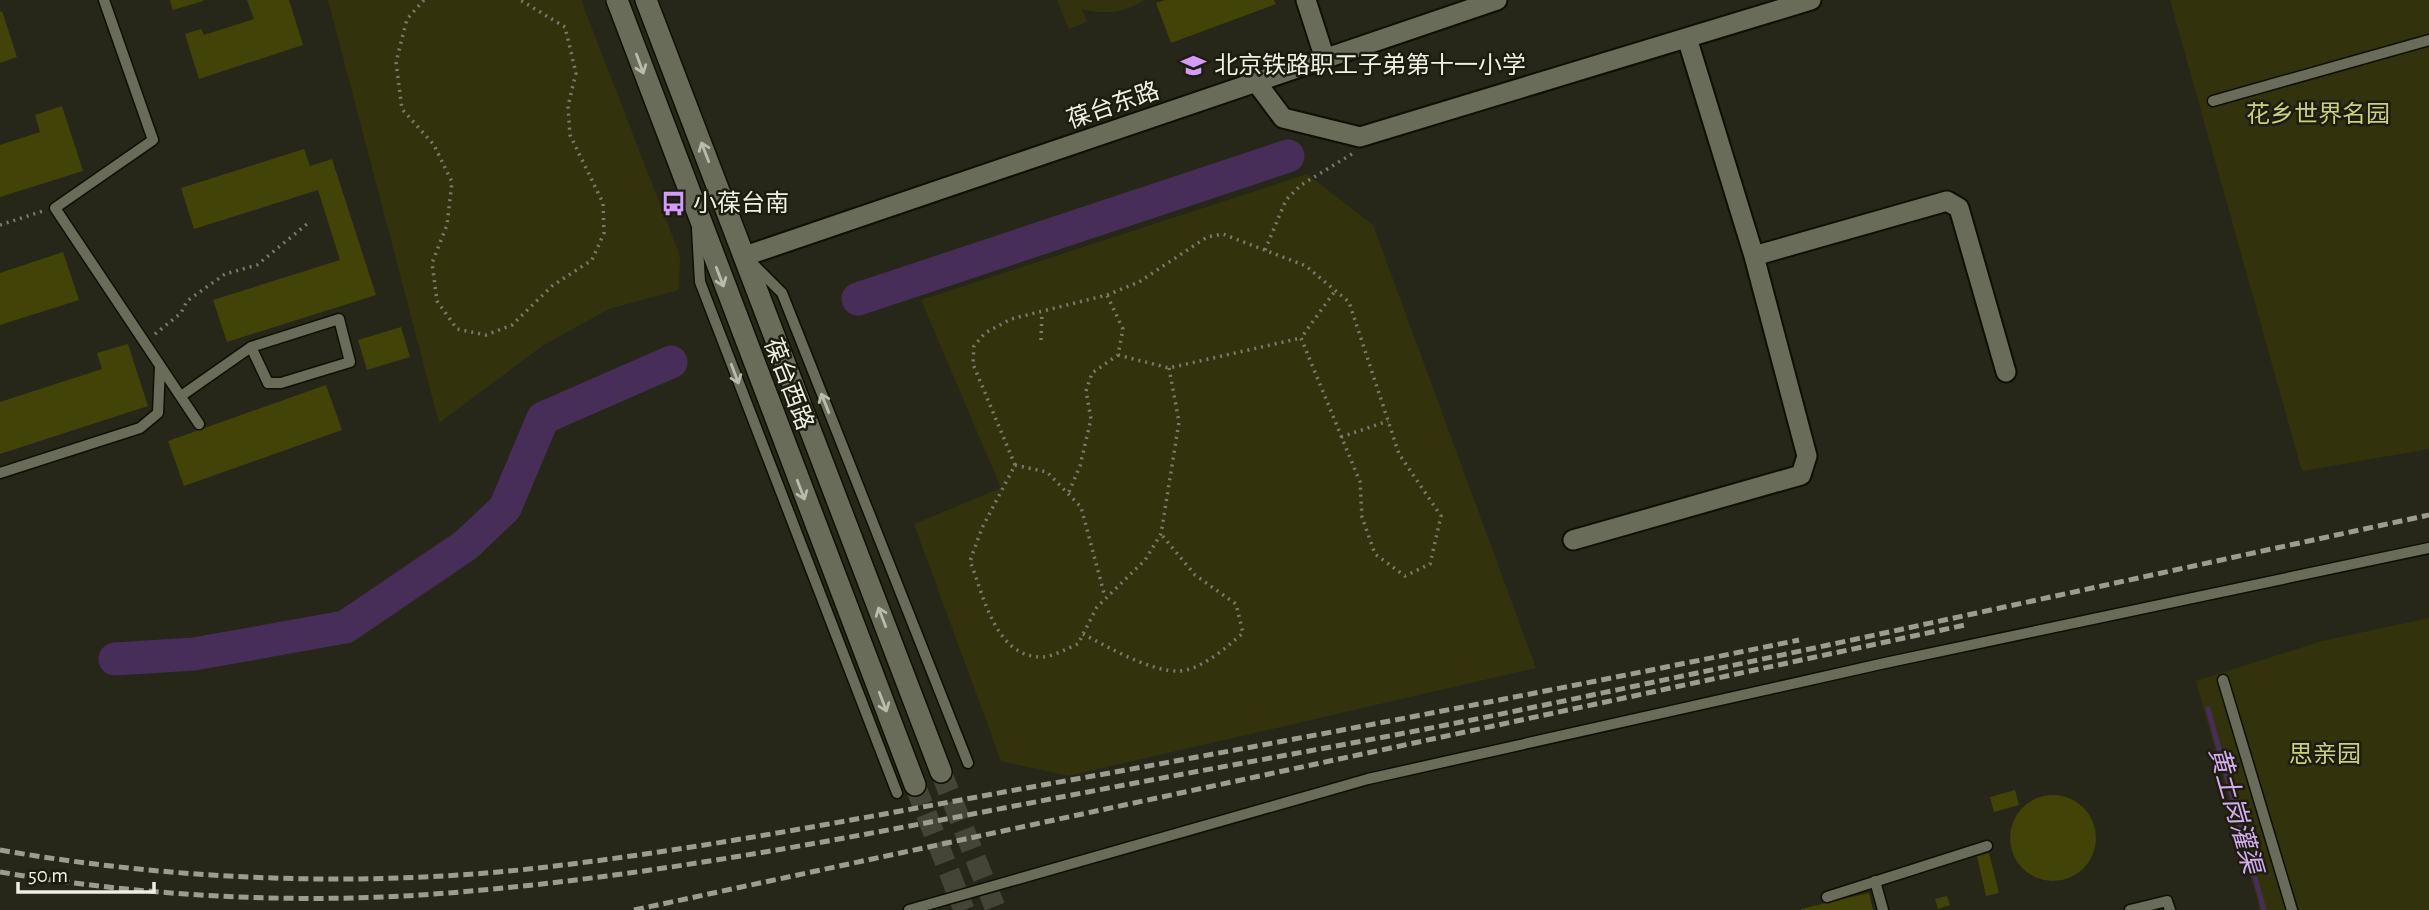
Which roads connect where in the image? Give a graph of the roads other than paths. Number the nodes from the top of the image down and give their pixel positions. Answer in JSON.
{"nodes":[{"id":1,"x":104,"y":0,"type":"edge"},
{"id":2,"x":617,"y":0,"type":"edge"},
{"id":3,"x":646,"y":0,"type":"edge"},
{"id":4,"x":1306,"y":0,"type":"edge"},
{"id":5,"x":1497,"y":0,"type":"edge"},
{"id":6,"x":1811,"y":0,"type":"edge"},
{"id":7,"x":1687,"y":38,"type":"junction"},
{"id":8,"x":2429,"y":40,"type":"edge"},
{"id":9,"x":1325,"y":59,"type":"junction"},
{"id":10,"x":1256,"y":82,"type":"junction"},
{"id":11,"x":2213,"y":101,"type":"dead end"},
{"id":12,"x":745,"y":256,"type":"junction"},
{"id":13,"x":1754,"y":256,"type":"junction"},
{"id":14,"x":251,"y":347,"type":"junction"},
{"id":15,"x":160,"y":366,"type":"junction"},
{"id":16,"x":2006,"y":372,"type":"dead end"},
{"id":17,"x":181,"y":396,"type":"junction"},
{"id":18,"x":199,"y":424,"type":"dead end"},
{"id":19,"x":0,"y":473,"type":"edge"},
{"id":20,"x":1573,"y":540,"type":"dead end"},
{"id":21,"x":2429,"y":548,"type":"edge"},
{"id":22,"x":2223,"y":680,"type":"dead end"},
{"id":23,"x":968,"y":763,"type":"dead end"},
{"id":24,"x":941,"y":772,"type":"tunnel mouth"},
{"id":25,"x":906,"y":789,"type":"tunnel mouth"},
{"id":26,"x":1987,"y":846,"type":"dead end"},
{"id":27,"x":1875,"y":881,"type":"junction"},
{"id":28,"x":1827,"y":897,"type":"dead end"},
{"id":29,"x":909,"y":910,"type":"edge"},
{"id":30,"x":1882,"y":910,"type":"edge"},
{"id":31,"x":2130,"y":910,"type":"edge"},
{"id":32,"x":2170,"y":910,"type":"edge"},
{"id":33,"x":2292,"y":910,"type":"edge"}],
"edges":[{"from":1,"to":15,"type":"lane"},
{"from":2,"to":25,"type":"street","name":"葆台西路","one_way":true},
{"from":12,"to":3,"type":"street","name":"葆台西路","one_way":true},
{"from":4,"to":9,"type":"street"},
{"from":5,"to":9,"type":"street","name":"葆台东路"},
{"from":6,"to":7,"type":"street"},
{"from":7,"to":10,"type":"street"},
{"from":7,"to":13,"type":"street"},
{"from":8,"to":11,"type":"lane"},
{"from":9,"to":10,"type":"street","name":"葆台东路"},
{"from":10,"to":12,"type":"street","name":"葆台东路"},
{"from":23,"to":12,"type":"lane","one_way":true},
{"from":24,"to":12,"type":"street","name":"葆台西路","one_way":true},
{"from":13,"to":16,"type":"street"},
{"from":13,"to":20,"type":"street"},
{"from":14,"to":14,"type":"lane"},
{"from":14,"to":17,"type":"lane"},
{"from":15,"to":17,"type":"lane"},
{"from":15,"to":19,"type":"lane"},
{"from":17,"to":18,"type":"lane"},
{"from":21,"to":29,"type":"lane"},
{"from":22,"to":33,"type":"lane"},
{"from":26,"to":27,"type":"lane"},
{"from":27,"to":28,"type":"lane"},
{"from":27,"to":30,"type":"lane"},
{"from":31,"to":32,"type":"lane"}]}
